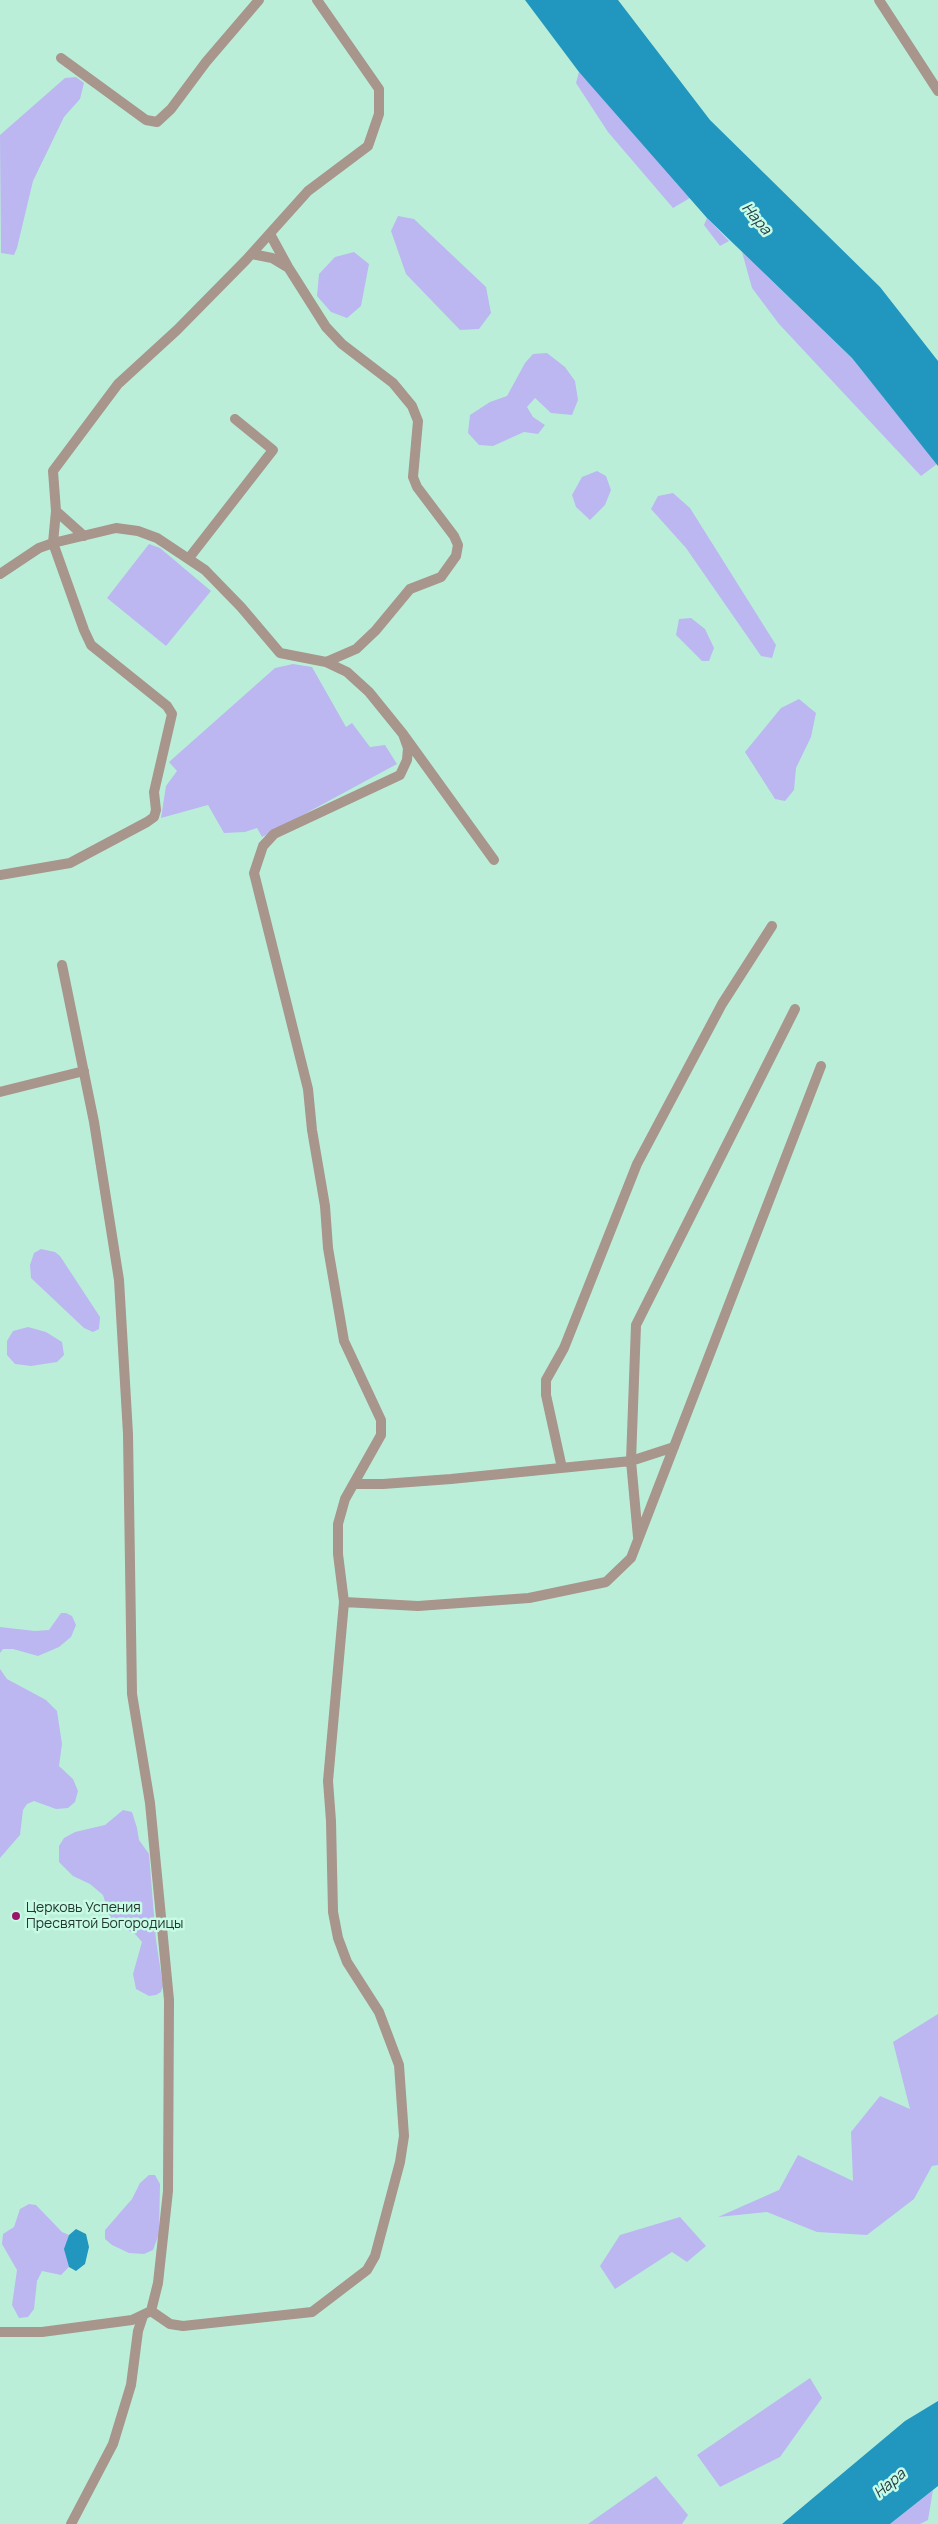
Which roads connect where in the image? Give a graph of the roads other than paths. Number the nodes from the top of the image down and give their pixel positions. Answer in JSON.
{"nodes":[{"id":1,"x":259,"y":0,"type":"edge"},
{"id":2,"x":317,"y":0,"type":"edge"},
{"id":3,"x":879,"y":0,"type":"edge"},
{"id":4,"x":61,"y":58,"type":"dead end"},
{"id":5,"x":938,"y":91,"type":"edge"},
{"id":6,"x":270,"y":234,"type":"junction"},
{"id":7,"x":252,"y":254,"type":"junction"},
{"id":8,"x":288,"y":267,"type":"junction"},
{"id":9,"x":235,"y":419,"type":"dead end"},
{"id":10,"x":56,"y":511,"type":"junction"},
{"id":11,"x":84,"y":536,"type":"junction"},
{"id":12,"x":53,"y":543,"type":"junction"},
{"id":13,"x":189,"y":558,"type":"junction"},
{"id":14,"x":0,"y":574,"type":"edge"},
{"id":15,"x":326,"y":662,"type":"junction"},
{"id":16,"x":403,"y":734,"type":"junction"},
{"id":17,"x":494,"y":860,"type":"dead end"},
{"id":18,"x":0,"y":875,"type":"edge"},
{"id":19,"x":772,"y":926,"type":"dead end"},
{"id":20,"x":62,"y":965,"type":"dead end"},
{"id":21,"x":795,"y":1009,"type":"dead end"},
{"id":22,"x":822,"y":1066,"type":"dead end"},
{"id":23,"x":84,"y":1071,"type":"junction"},
{"id":24,"x":0,"y":1092,"type":"edge"},
{"id":25,"x":674,"y":1447,"type":"junction"},
{"id":26,"x":631,"y":1462,"type":"junction"},
{"id":27,"x":562,"y":1468,"type":"junction"},
{"id":28,"x":354,"y":1484,"type":"junction"},
{"id":29,"x":638,"y":1540,"type":"junction"},
{"id":30,"x":344,"y":1602,"type":"junction"},
{"id":31,"x":147,"y":2313,"type":"junction"},
{"id":32,"x":0,"y":2332,"type":"edge"},
{"id":33,"x":70,"y":2524,"type":"edge"}],
"edges":[{"from":1,"to":4,"type":"street"},
{"from":2,"to":6,"type":"street"},
{"from":3,"to":5,"type":"street"},
{"from":6,"to":7,"type":"street"},
{"from":6,"to":8,"type":"street"},
{"from":7,"to":8,"type":"street"},
{"from":7,"to":10,"type":"street"},
{"from":8,"to":15,"type":"street"},
{"from":9,"to":13,"type":"street"},
{"from":10,"to":11,"type":"street"},
{"from":10,"to":12,"type":"street"},
{"from":11,"to":12,"type":"street"},
{"from":11,"to":13,"type":"street"},
{"from":12,"to":14,"type":"street"},
{"from":12,"to":18,"type":"street"},
{"from":13,"to":15,"type":"street"},
{"from":15,"to":16,"type":"street"},
{"from":16,"to":17,"type":"street"},
{"from":16,"to":28,"type":"street"},
{"from":19,"to":27,"type":"street"},
{"from":20,"to":23,"type":"street"},
{"from":21,"to":26,"type":"street"},
{"from":22,"to":25,"type":"street"},
{"from":23,"to":24,"type":"street"},
{"from":23,"to":31,"type":"street"},
{"from":25,"to":26,"type":"street"},
{"from":25,"to":29,"type":"street"},
{"from":26,"to":27,"type":"street"},
{"from":26,"to":29,"type":"street"},
{"from":27,"to":28,"type":"street"},
{"from":28,"to":30,"type":"street"},
{"from":29,"to":30,"type":"street"},
{"from":30,"to":31,"type":"street"},
{"from":31,"to":32,"type":"street"},
{"from":31,"to":33,"type":"street"}]}
